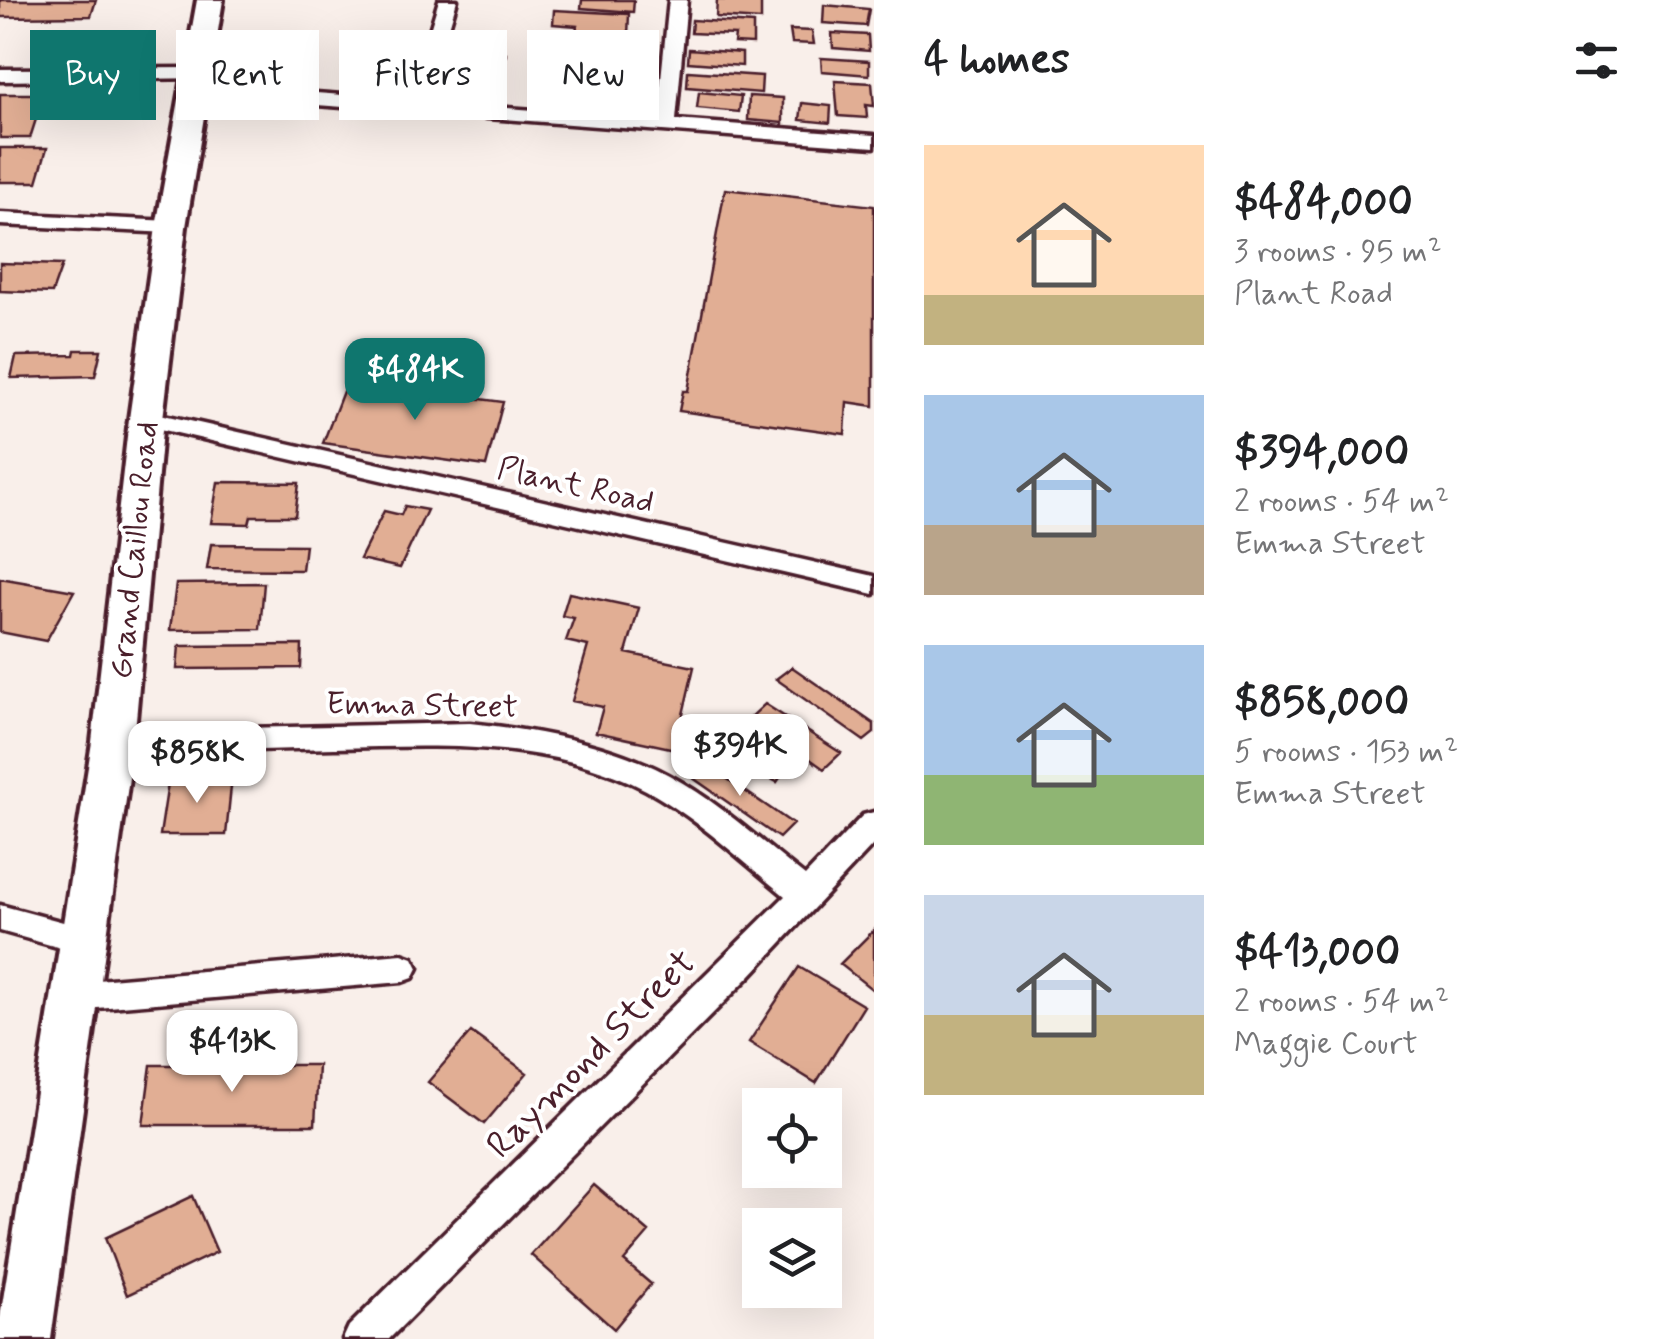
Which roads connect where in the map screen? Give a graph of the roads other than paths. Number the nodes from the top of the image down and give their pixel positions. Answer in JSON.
{"nodes":[{"id":1,"x":210,"y":0,"type":"edge"},
{"id":2,"x":448,"y":0,"type":"edge"},
{"id":3,"x":678,"y":0,"type":"edge"},
{"id":4,"x":206,"y":30,"type":"edge"},
{"id":5,"x":439,"y":30,"type":"edge"},
{"id":6,"x":0,"y":75,"type":"edge"},
{"id":7,"x":176,"y":81,"type":"edge"},
{"id":8,"x":507,"y":113,"type":"edge"},
{"id":9,"x":191,"y":120,"type":"edge"},
{"id":10,"x":666,"y":125,"type":"junction"},
{"id":11,"x":874,"y":141,"type":"edge"},
{"id":12,"x":0,"y":219,"type":"edge"},
{"id":13,"x":171,"y":227,"type":"junction"},
{"id":14,"x":146,"y":419,"type":"junction"},
{"id":15,"x":874,"y":585,"type":"edge"},
{"id":16,"x":113,"y":742,"type":"junction"},
{"id":17,"x":874,"y":824,"type":"edge"},
{"id":18,"x":806,"y":895,"type":"junction"},
{"id":19,"x":0,"y":918,"type":"edge"},
{"id":20,"x":82,"y":940,"type":"junction"},
{"id":21,"x":402,"y":968,"type":"dead end"},
{"id":22,"x":74,"y":996,"type":"junction"},
{"id":23,"x":24,"y":1339,"type":"edge"},
{"id":24,"x":362,"y":1339,"type":"edge"}],
"edges":[{"from":1,"to":4,"type":"main road","name":"Grand Caillou Road"},
{"from":2,"to":5,"type":"street"},
{"from":3,"to":10,"type":"street"},
{"from":6,"to":7,"type":"street"},
{"from":8,"to":10,"type":"street"},
{"from":9,"to":13,"type":"main road","name":"Grand Caillou Road"},
{"from":10,"to":11,"type":"street"},
{"from":12,"to":13,"type":"street"},
{"from":13,"to":14,"type":"main road","name":"Grand Caillou Road"},
{"from":14,"to":15,"type":"street","name":"Plant Road"},
{"from":14,"to":16,"type":"main road","name":"Grand Caillou Road"},
{"from":16,"to":18,"type":"street","name":"Emma Street"},
{"from":16,"to":20,"type":"main road","name":"Grand Caillou Road"},
{"from":17,"to":18,"type":"street","name":"Raymond Street"},
{"from":18,"to":24,"type":"street","name":"Raymond Street"},
{"from":19,"to":20,"type":"street"},
{"from":20,"to":22,"type":"main road","name":"Grand Caillou Road"},
{"from":21,"to":22,"type":"street"},
{"from":22,"to":23,"type":"main road","name":"Grand Caillou Road"}]}
